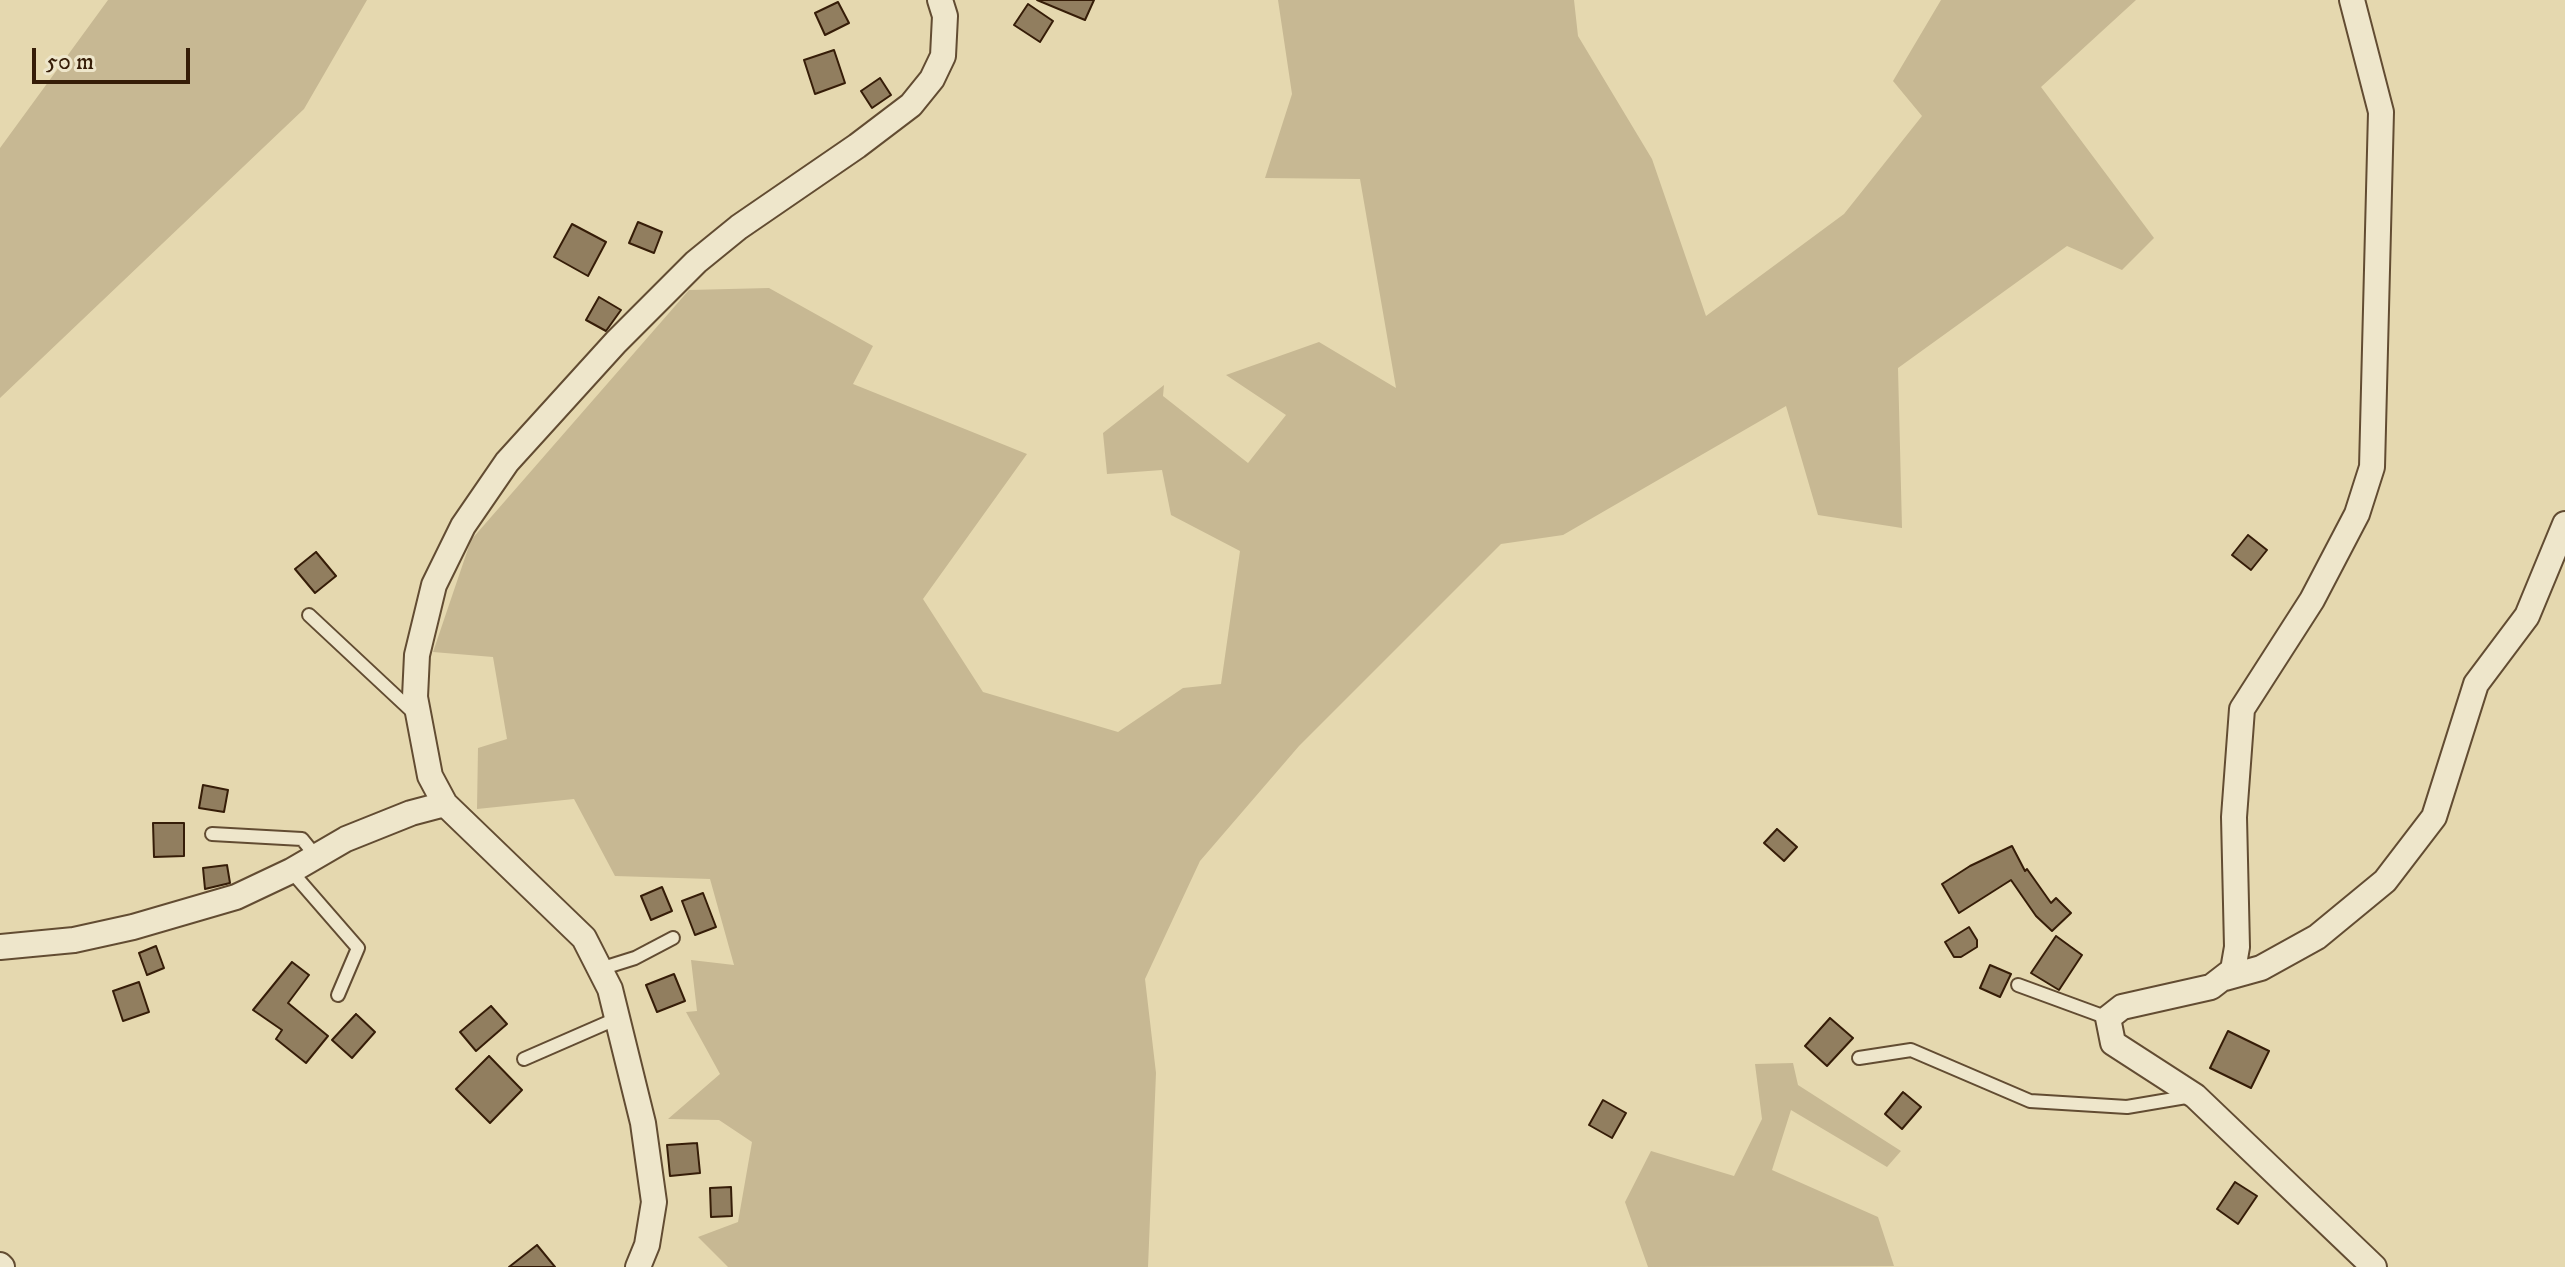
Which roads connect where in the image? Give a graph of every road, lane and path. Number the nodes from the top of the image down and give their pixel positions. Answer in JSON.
{"nodes":[{"id":1,"x":940,"y":0,"type":"edge"},
{"id":2,"x":2352,"y":0,"type":"edge"},
{"id":3,"x":2565,"y":524,"type":"edge"},
{"id":4,"x":309,"y":615,"type":"dead end"},
{"id":5,"x":419,"y":718,"type":"junction"},
{"id":6,"x":430,"y":776,"type":"junction"},
{"id":7,"x":445,"y":804,"type":"junction"},
{"id":8,"x":411,"y":813,"type":"junction"},
{"id":9,"x":212,"y":834,"type":"dead end"},
{"id":10,"x":315,"y":855,"type":"junction"},
{"id":11,"x":291,"y":871,"type":"junction"},
{"id":12,"x":673,"y":938,"type":"dead end"},
{"id":13,"x":0,"y":947,"type":"edge"},
{"id":14,"x":600,"y":969,"type":"junction"},
{"id":15,"x":2225,"y":978,"type":"junction"},
{"id":16,"x":2018,"y":985,"type":"dead end"},
{"id":17,"x":338,"y":995,"type":"dead end"},
{"id":18,"x":618,"y":1018,"type":"junction"},
{"id":19,"x":2108,"y":1018,"type":"junction"},
{"id":20,"x":1859,"y":1058,"type":"dead end"},
{"id":21,"x":524,"y":1059,"type":"dead end"},
{"id":22,"x":2195,"y":1096,"type":"junction"},
{"id":23,"x":638,"y":1267,"type":"edge"},
{"id":24,"x":2374,"y":1267,"type":"edge"}],
"edges":[{"from":1,"to":5,"type":"street"},
{"from":2,"to":15,"type":"street"},
{"from":3,"to":15,"type":"street"},
{"from":4,"to":5,"type":"lane"},
{"from":5,"to":6,"type":"street"},
{"from":6,"to":7,"type":"street"},
{"from":6,"to":8,"type":"street"},
{"from":7,"to":8,"type":"street"},
{"from":7,"to":14,"type":"street"},
{"from":8,"to":10,"type":"street"},
{"from":9,"to":10,"type":"lane"},
{"from":10,"to":11,"type":"street"},
{"from":11,"to":13,"type":"street"},
{"from":11,"to":17,"type":"lane"},
{"from":12,"to":14,"type":"lane"},
{"from":14,"to":18,"type":"street"},
{"from":15,"to":19,"type":"street"},
{"from":16,"to":19,"type":"lane"},
{"from":18,"to":21,"type":"lane"},
{"from":18,"to":23,"type":"street"},
{"from":19,"to":22,"type":"street"},
{"from":20,"to":22,"type":"lane"},
{"from":22,"to":24,"type":"street"}]}
